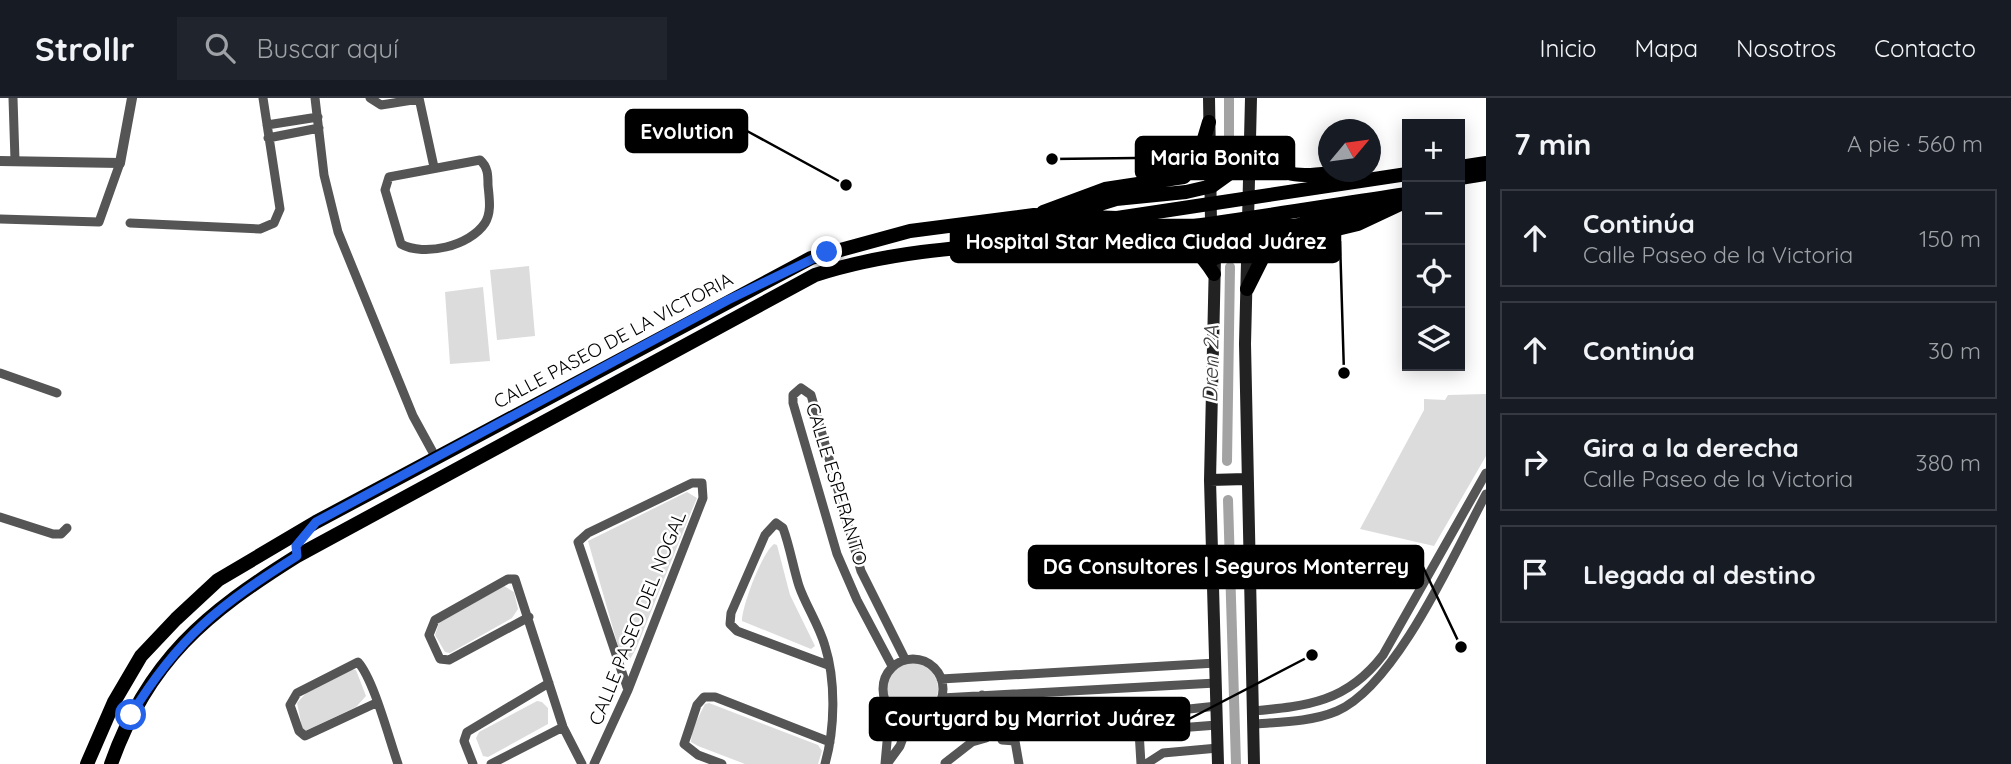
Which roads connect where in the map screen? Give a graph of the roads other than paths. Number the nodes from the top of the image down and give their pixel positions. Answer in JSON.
{"nodes":[{"id":1,"x":13,"y":98,"type":"edge"},
{"id":2,"x":132,"y":98,"type":"edge"},
{"id":3,"x":263,"y":98,"type":"edge"},
{"id":4,"x":315,"y":98,"type":"edge"},
{"id":5,"x":370,"y":98,"type":"edge"},
{"id":6,"x":419,"y":98,"type":"edge"},
{"id":7,"x":1209,"y":98,"type":"edge"},
{"id":8,"x":1251,"y":98,"type":"edge"},
{"id":9,"x":317,"y":117,"type":"junction"},
{"id":10,"x":1209,"y":122,"type":"junction"},
{"id":11,"x":267,"y":125,"type":"junction"},
{"id":12,"x":319,"y":128,"type":"junction"},
{"id":13,"x":268,"y":138,"type":"junction"},
{"id":14,"x":1251,"y":143,"type":"junction"},
{"id":15,"x":16,"y":160,"type":"junction"},
{"id":16,"x":0,"y":161,"type":"edge"},
{"id":17,"x":120,"y":163,"type":"junction"},
{"id":18,"x":1486,"y":163,"type":"edge"},
{"id":19,"x":1465,"y":166,"type":"edge"},
{"id":20,"x":434,"y":167,"type":"junction"},
{"id":21,"x":1381,"y":173,"type":"edge"},
{"id":22,"x":1318,"y":174,"type":"edge"},
{"id":23,"x":1402,"y":174,"type":"edge"},
{"id":24,"x":1486,"y":174,"type":"edge"},
{"id":25,"x":1465,"y":177,"type":"edge"},
{"id":26,"x":1486,"y":184,"type":"edge"},
{"id":27,"x":1212,"y":186,"type":"junction"},
{"id":28,"x":1465,"y":186,"type":"edge"},
{"id":29,"x":1402,"y":188,"type":"edge"},
{"id":30,"x":1402,"y":195,"type":"edge"},
{"id":31,"x":1249,"y":197,"type":"junction"},
{"id":32,"x":1383,"y":197,"type":"junction"},
{"id":33,"x":1212,"y":203,"type":"junction"},
{"id":34,"x":1402,"y":203,"type":"edge"},
{"id":35,"x":1034,"y":215,"type":"junction"},
{"id":36,"x":1249,"y":217,"type":"junction"},
{"id":37,"x":1053,"y":218,"type":"junction"},
{"id":38,"x":0,"y":219,"type":"edge"},
{"id":39,"x":1211,"y":222,"type":"junction"},
{"id":40,"x":130,"y":223,"type":"dead end"},
{"id":41,"x":1161,"y":230,"type":"junction"},
{"id":42,"x":1249,"y":237,"type":"junction"},
{"id":43,"x":922,"y":250,"type":"junction"},
{"id":44,"x":1215,"y":258,"type":"junction"},
{"id":45,"x":1214,"y":274,"type":"junction"},
{"id":46,"x":1247,"y":289,"type":"junction"},
{"id":47,"x":728,"y":300,"type":"junction"},
{"id":48,"x":701,"y":337,"type":"junction"},
{"id":49,"x":0,"y":373,"type":"edge"},
{"id":50,"x":57,"y":393,"type":"dead end"},
{"id":51,"x":822,"y":437,"type":"junction"},
{"id":52,"x":805,"y":443,"type":"junction"},
{"id":53,"x":436,"y":458,"type":"junction"},
{"id":54,"x":1486,"y":473,"type":"edge"},
{"id":55,"x":1246,"y":479,"type":"junction"},
{"id":56,"x":1210,"y":480,"type":"junction"},
{"id":57,"x":1486,"y":494,"type":"edge"},
{"id":58,"x":0,"y":517,"type":"edge"},
{"id":59,"x":316,"y":522,"type":"junction"},
{"id":60,"x":67,"y":528,"type":"dead end"},
{"id":61,"x":297,"y":556,"type":"junction"},
{"id":62,"x":529,"y":617,"type":"junction"},
{"id":63,"x":905,"y":659,"type":"junction"},
{"id":64,"x":1216,"y":663,"type":"junction"},
{"id":65,"x":828,"y":664,"type":"junction"},
{"id":66,"x":892,"y":666,"type":"junction"},
{"id":67,"x":942,"y":679,"type":"junction"},
{"id":68,"x":549,"y":683,"type":"junction"},
{"id":69,"x":1216,"y":684,"type":"junction"},
{"id":70,"x":628,"y":690,"type":"junction"},
{"id":71,"x":982,"y":695,"type":"junction"},
{"id":72,"x":942,"y":698,"type":"junction"},
{"id":73,"x":376,"y":703,"type":"junction"},
{"id":74,"x":1217,"y":706,"type":"junction"},
{"id":75,"x":890,"y":709,"type":"junction"},
{"id":76,"x":1253,"y":718,"type":"junction"},
{"id":77,"x":910,"y":719,"type":"junction"},
{"id":78,"x":1217,"y":725,"type":"junction"},
{"id":79,"x":563,"y":727,"type":"junction"},
{"id":80,"x":1139,"y":731,"type":"junction"},
{"id":81,"x":1002,"y":740,"type":"dead end"},
{"id":82,"x":830,"y":742,"type":"junction"},
{"id":83,"x":1218,"y":748,"type":"junction"},
{"id":84,"x":86,"y":760,"type":"edge"},
{"id":85,"x":580,"y":763,"type":"edge"},
{"id":86,"x":594,"y":763,"type":"edge"},
{"id":87,"x":829,"y":763,"type":"edge"},
{"id":88,"x":946,"y":763,"type":"edge"},
{"id":89,"x":111,"y":764,"type":"edge"},
{"id":90,"x":398,"y":764,"type":"edge"},
{"id":91,"x":473,"y":764,"type":"edge"},
{"id":92,"x":491,"y":764,"type":"edge"},
{"id":93,"x":722,"y":764,"type":"edge"},
{"id":94,"x":886,"y":764,"type":"edge"},
{"id":95,"x":1019,"y":764,"type":"edge"},
{"id":96,"x":1143,"y":764,"type":"edge"},
{"id":97,"x":1218,"y":764,"type":"edge"},
{"id":98,"x":1254,"y":764,"type":"edge"}],
"edges":[{"from":1,"to":15,"type":"street"},
{"from":2,"to":17,"type":"street"},
{"from":3,"to":11,"type":"street"},
{"from":4,"to":9,"type":"street"},
{"from":5,"to":6,"type":"street"},
{"from":6,"to":20,"type":"street"},
{"from":7,"to":10,"type":"main road"},
{"from":8,"to":14,"type":"main road"},
{"from":9,"to":11,"type":"street"},
{"from":9,"to":12,"type":"street"},
{"from":10,"to":27,"type":"main road"},
{"from":10,"to":35,"type":"main road"},
{"from":11,"to":13,"type":"street"},
{"from":12,"to":13,"type":"street"},
{"from":12,"to":53,"type":"street"},
{"from":13,"to":40,"type":"street"},
{"from":14,"to":22,"type":"main road"},
{"from":14,"to":27,"type":"main road"},
{"from":14,"to":31,"type":"main road"},
{"from":15,"to":16,"type":"street"},
{"from":15,"to":17,"type":"street"},
{"from":17,"to":38,"type":"street"},
{"from":18,"to":19,"type":"main road"},
{"from":20,"to":20,"type":"street"},
{"from":21,"to":23,"type":"main road"},
{"from":23,"to":31,"type":"main road","name":"CALLE PASEO DE LA VICTORIA"},
{"from":24,"to":25,"type":"main road"},
{"from":26,"to":28,"type":"main road"},
{"from":27,"to":33,"type":"main road"},
{"from":27,"to":37,"type":"main road"},
{"from":29,"to":32,"type":"main road"},
{"from":30,"to":32,"type":"main road","name":"CALLE PASEO DE LA VICTORIA"},
{"from":31,"to":33,"type":"main road","name":"CALLE PASEO DE LA VICTORIA"},
{"from":31,"to":36,"type":"main road"},
{"from":32,"to":36,"type":"main road","name":"CALLE PASEO DE LA VICTORIA"},
{"from":32,"to":42,"type":"main road"},
{"from":33,"to":37,"type":"main road","name":"CALLE PASEO DE LA VICTORIA"},
{"from":33,"to":39,"type":"main road"},
{"from":34,"to":46,"type":"main road"},
{"from":35,"to":37,"type":"main road","name":"CALLE PASEO DE LA VICTORIA"},
{"from":35,"to":47,"type":"main road","name":"CALLE PASEO DE LA VICTORIA"},
{"from":36,"to":39,"type":"main road","name":"CALLE PASEO DE LA VICTORIA"},
{"from":36,"to":42,"type":"main road"},
{"from":37,"to":43,"type":"main road"},
{"from":39,"to":41,"type":"main road","name":"CALLE PASEO DE LA VICTORIA"},
{"from":39,"to":44,"type":"main road"},
{"from":41,"to":43,"type":"main road","name":"CALLE PASEO DE LA VICTORIA"},
{"from":41,"to":45,"type":"main road"},
{"from":42,"to":44,"type":"main road"},
{"from":42,"to":46,"type":"main road"},
{"from":43,"to":48,"type":"main road","name":"CALLE PASEO DE LA VICTORIA"},
{"from":44,"to":45,"type":"main road"},
{"from":45,"to":56,"type":"main road"},
{"from":46,"to":55,"type":"main road"},
{"from":47,"to":48,"type":"main road"},
{"from":47,"to":53,"type":"main road","name":"CALLE PASEO DE LA VICTORIA"},
{"from":48,"to":61,"type":"main road","name":"CALLE PASEO DE LA VICTORIA"},
{"from":49,"to":50,"type":"street"},
{"from":51,"to":52,"type":"street"},
{"from":51,"to":52,"type":"street","name":"CALLE ESPERANTO"},
{"from":51,"to":63,"type":"street","name":"CALLE ESPERANTO"},
{"from":52,"to":66,"type":"street","name":"CALLE ESPERANTO"},
{"from":53,"to":59,"type":"main road","name":"CALLE PASEO DE LA VICTORIA"},
{"from":54,"to":76,"type":"street"},
{"from":55,"to":56,"type":"main road"},
{"from":55,"to":76,"type":"main road"},
{"from":56,"to":64,"type":"main road"},
{"from":57,"to":76,"type":"street"},
{"from":58,"to":60,"type":"street"},
{"from":59,"to":61,"type":"main road"},
{"from":59,"to":84,"type":"main road","name":"CALLE PASEO DE LA VICTORIA"},
{"from":61,"to":89,"type":"main road","name":"CALLE PASEO DE LA VICTORIA"},
{"from":62,"to":62,"type":"street"},
{"from":62,"to":68,"type":"street"},
{"from":63,"to":66,"type":"street"},
{"from":63,"to":67,"type":"street"},
{"from":64,"to":67,"type":"street"},
{"from":64,"to":69,"type":"main road"},
{"from":65,"to":65,"type":"street"},
{"from":65,"to":82,"type":"street"},
{"from":66,"to":75,"type":"street"},
{"from":67,"to":72,"type":"street"},
{"from":68,"to":79,"type":"street"},
{"from":68,"to":91,"type":"street"},
{"from":69,"to":71,"type":"street"},
{"from":69,"to":74,"type":"main road"},
{"from":70,"to":70,"type":"street","name":"CALLE PASEO DEL NOGAL"},
{"from":70,"to":86,"type":"street","name":"CALLE PASEO DEL NOGAL"},
{"from":71,"to":72,"type":"street"},
{"from":71,"to":88,"type":"street"},
{"from":72,"to":77,"type":"street"},
{"from":73,"to":73,"type":"street"},
{"from":73,"to":90,"type":"street"},
{"from":74,"to":78,"type":"main road"},
{"from":74,"to":80,"type":"street"},
{"from":75,"to":77,"type":"street"},
{"from":75,"to":94,"type":"street"},
{"from":76,"to":98,"type":"main road"},
{"from":77,"to":94,"type":"street"},
{"from":78,"to":80,"type":"street"},
{"from":78,"to":83,"type":"main road"},
{"from":79,"to":85,"type":"street"},
{"from":79,"to":92,"type":"street"},
{"from":80,"to":96,"type":"street"},
{"from":81,"to":95,"type":"street"},
{"from":82,"to":87,"type":"street"},
{"from":82,"to":93,"type":"street"},
{"from":83,"to":96,"type":"street"},
{"from":83,"to":97,"type":"main road"},
{"from":85,"to":86,"type":"street","name":"CALLE PASEO DEL NOGAL"}]}
